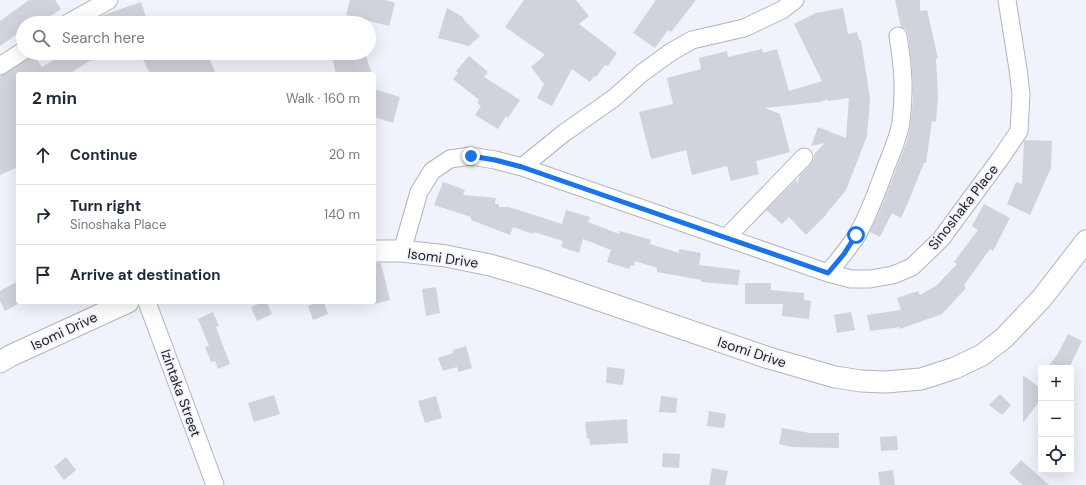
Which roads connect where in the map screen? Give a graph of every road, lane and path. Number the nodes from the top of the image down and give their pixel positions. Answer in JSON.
{"nodes":[{"id":1,"x":109,"y":0,"type":"edge"},
{"id":2,"x":795,"y":0,"type":"edge"},
{"id":3,"x":1007,"y":0,"type":"edge"},
{"id":4,"x":80,"y":16,"type":"edge"},
{"id":5,"x":898,"y":36,"type":"dead end"},
{"id":6,"x":16,"y":56,"type":"edge"},
{"id":7,"x":0,"y":66,"type":"edge"},
{"id":8,"x":804,"y":157,"type":"dead end"},
{"id":9,"x":522,"y":167,"type":"junction"},
{"id":10,"x":726,"y":238,"type":"junction"},
{"id":11,"x":1086,"y":241,"type":"edge"},
{"id":12,"x":376,"y":251,"type":"edge"},
{"id":13,"x":402,"y":251,"type":"junction"},
{"id":14,"x":828,"y":273,"type":"junction"},
{"id":15,"x":124,"y":304,"type":"edge"},
{"id":16,"x":148,"y":304,"type":"edge"},
{"id":17,"x":0,"y":362,"type":"edge"},
{"id":18,"x":215,"y":485,"type":"edge"}],
"edges":[{"from":1,"to":4,"type":"street"},
{"from":2,"to":9,"type":"street"},
{"from":3,"to":14,"type":"street","name":"Sinoshaka Place"},
{"from":5,"to":14,"type":"street"},
{"from":6,"to":7,"type":"street"},
{"from":8,"to":10,"type":"street"},
{"from":9,"to":10,"type":"street","name":"Sinoshaka Place"},
{"from":9,"to":13,"type":"street","name":"Sinoshaka Place"},
{"from":10,"to":14,"type":"street","name":"Sinoshaka Place"},
{"from":11,"to":13,"type":"street","name":"Isomi Drive"},
{"from":12,"to":13,"type":"street","name":"Isomi Drive"},
{"from":15,"to":17,"type":"street","name":"Isomi Drive"},
{"from":16,"to":18,"type":"street","name":"Izintaka Street"}]}
